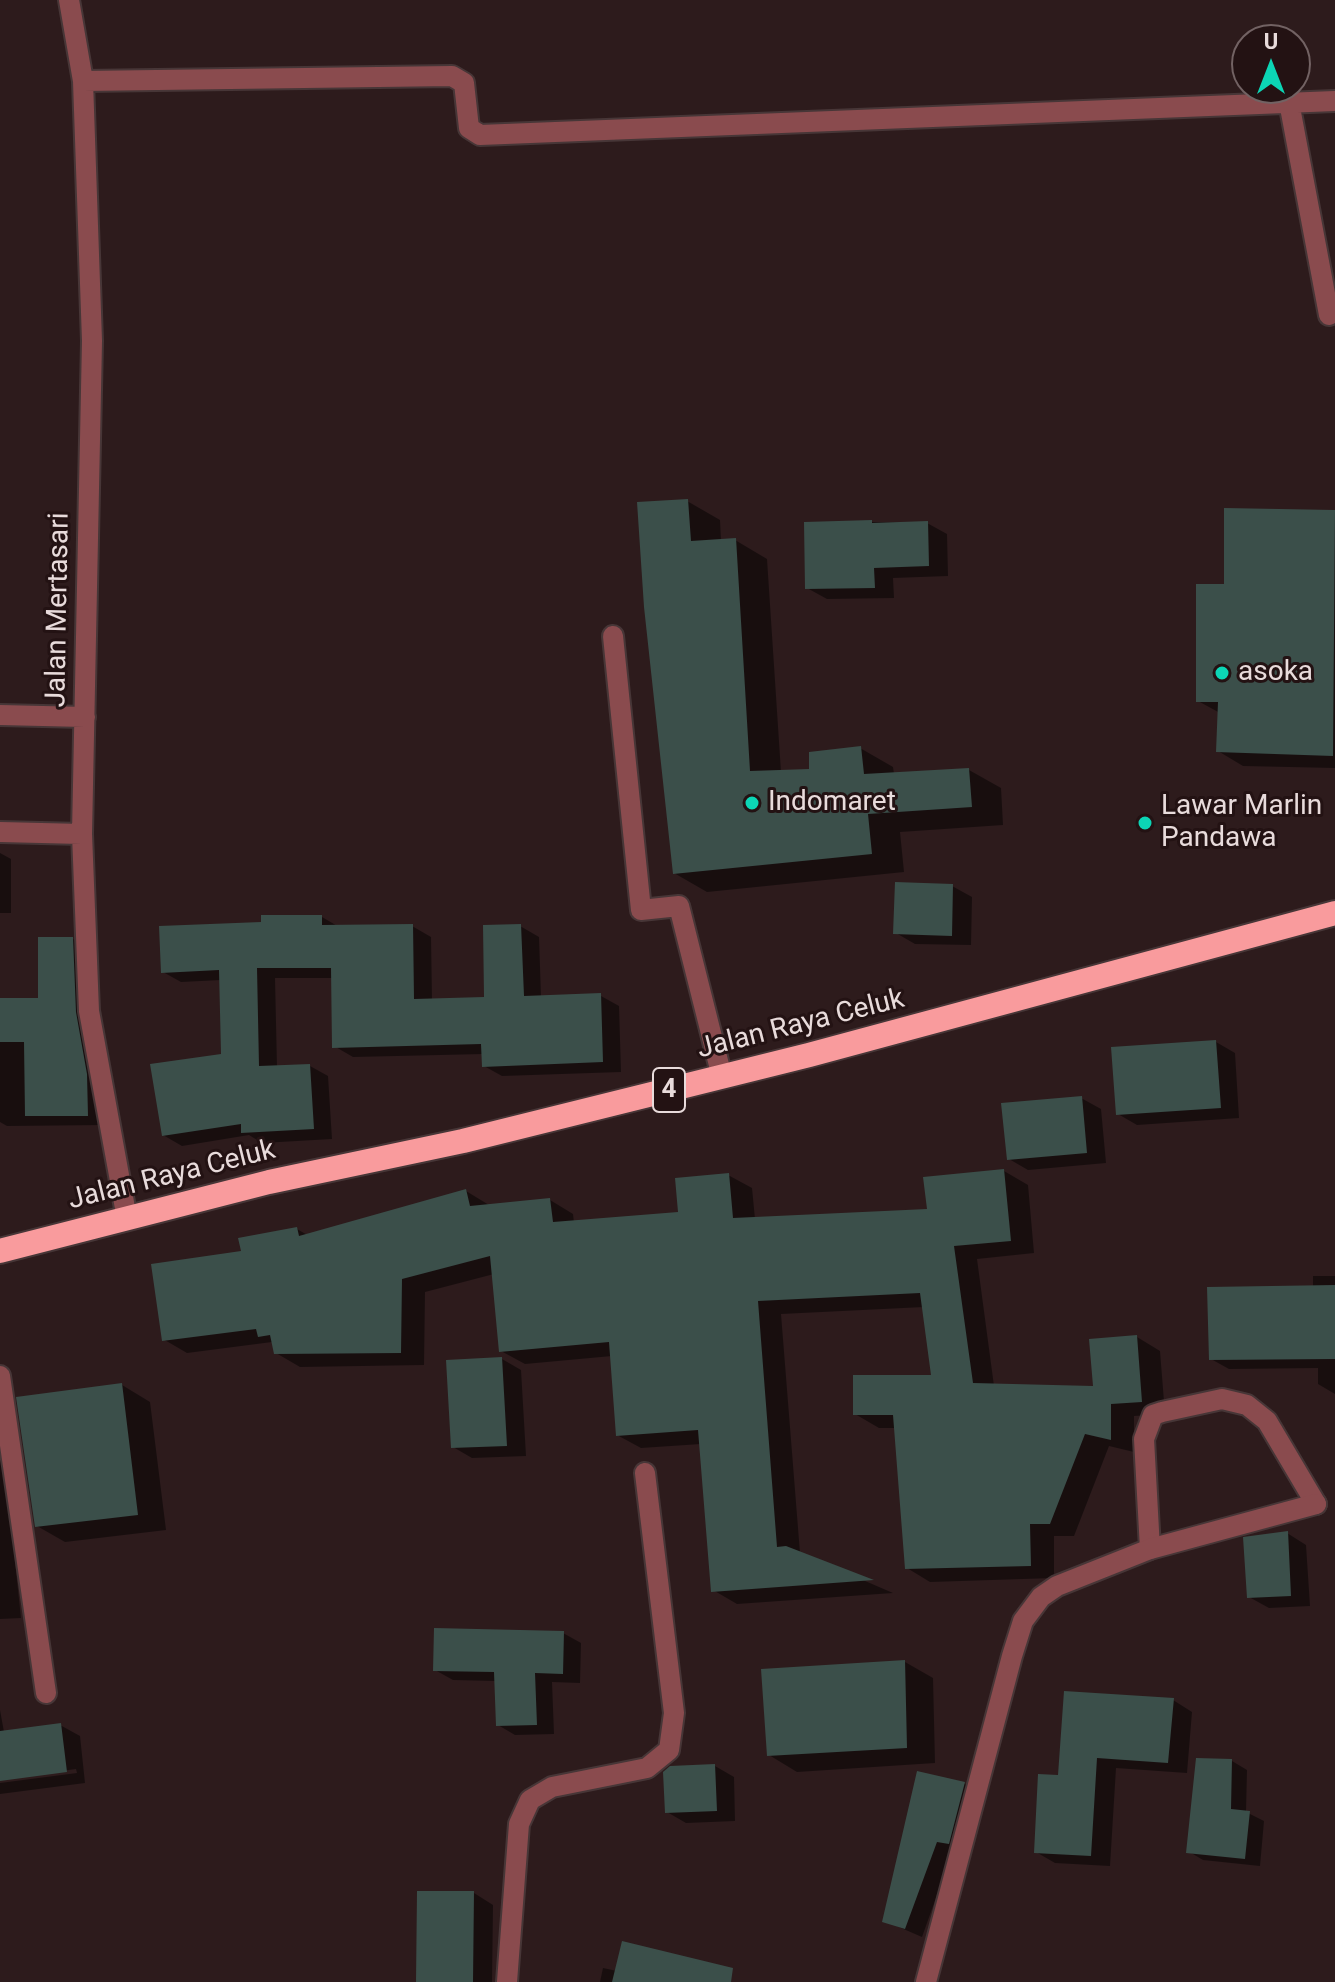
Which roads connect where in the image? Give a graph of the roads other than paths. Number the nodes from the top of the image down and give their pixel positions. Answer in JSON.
{"nodes":[{"id":1,"x":69,"y":0,"type":"edge"},
{"id":2,"x":83,"y":81,"type":"junction"},
{"id":3,"x":1335,"y":101,"type":"edge"},
{"id":4,"x":1311,"y":102,"type":"edge"},
{"id":5,"x":1240,"y":104,"type":"edge"},
{"id":6,"x":1289,"y":104,"type":"edge"},
{"id":7,"x":1329,"y":315,"type":"dead end"},
{"id":8,"x":613,"y":636,"type":"dead end"},
{"id":9,"x":0,"y":715,"type":"edge"},
{"id":10,"x":85,"y":717,"type":"junction"},
{"id":11,"x":0,"y":832,"type":"edge"},
{"id":12,"x":82,"y":834,"type":"junction"},
{"id":13,"x":1335,"y":913,"type":"edge"},
{"id":14,"x":722,"y":1077,"type":"junction"},
{"id":15,"x":127,"y":1219,"type":"junction"},
{"id":16,"x":0,"y":1251,"type":"edge"},
{"id":17,"x":0,"y":1376,"type":"edge"},
{"id":18,"x":645,"y":1473,"type":"dead end"},
{"id":19,"x":1150,"y":1549,"type":"junction"},
{"id":20,"x":46,"y":1693,"type":"dead end"},
{"id":21,"x":507,"y":1982,"type":"edge"},
{"id":22,"x":926,"y":1982,"type":"edge"}],
"edges":[{"from":1,"to":2,"type":"street","name":"Jalan Mertasari"},
{"from":2,"to":5,"type":"street"},
{"from":2,"to":10,"type":"street","name":"Jalan Mertasari"},
{"from":3,"to":4,"type":"street"},
{"from":6,"to":7,"type":"street"},
{"from":8,"to":14,"type":"street"},
{"from":9,"to":10,"type":"street"},
{"from":10,"to":12,"type":"street","name":"Jalan Mertasari"},
{"from":11,"to":12,"type":"street"},
{"from":12,"to":15,"type":"street","name":"Jalan Mertasari"},
{"from":13,"to":14,"type":"highway","name":"Jalan Raya Celuk","number":"4"},
{"from":14,"to":15,"type":"highway","name":"Jalan Raya Celuk","number":"4"},
{"from":15,"to":16,"type":"highway","name":"Jalan Raya Celuk","number":"4"},
{"from":17,"to":20,"type":"street"},
{"from":18,"to":21,"type":"street"},
{"from":19,"to":19,"type":"street"},
{"from":19,"to":22,"type":"street"}]}
